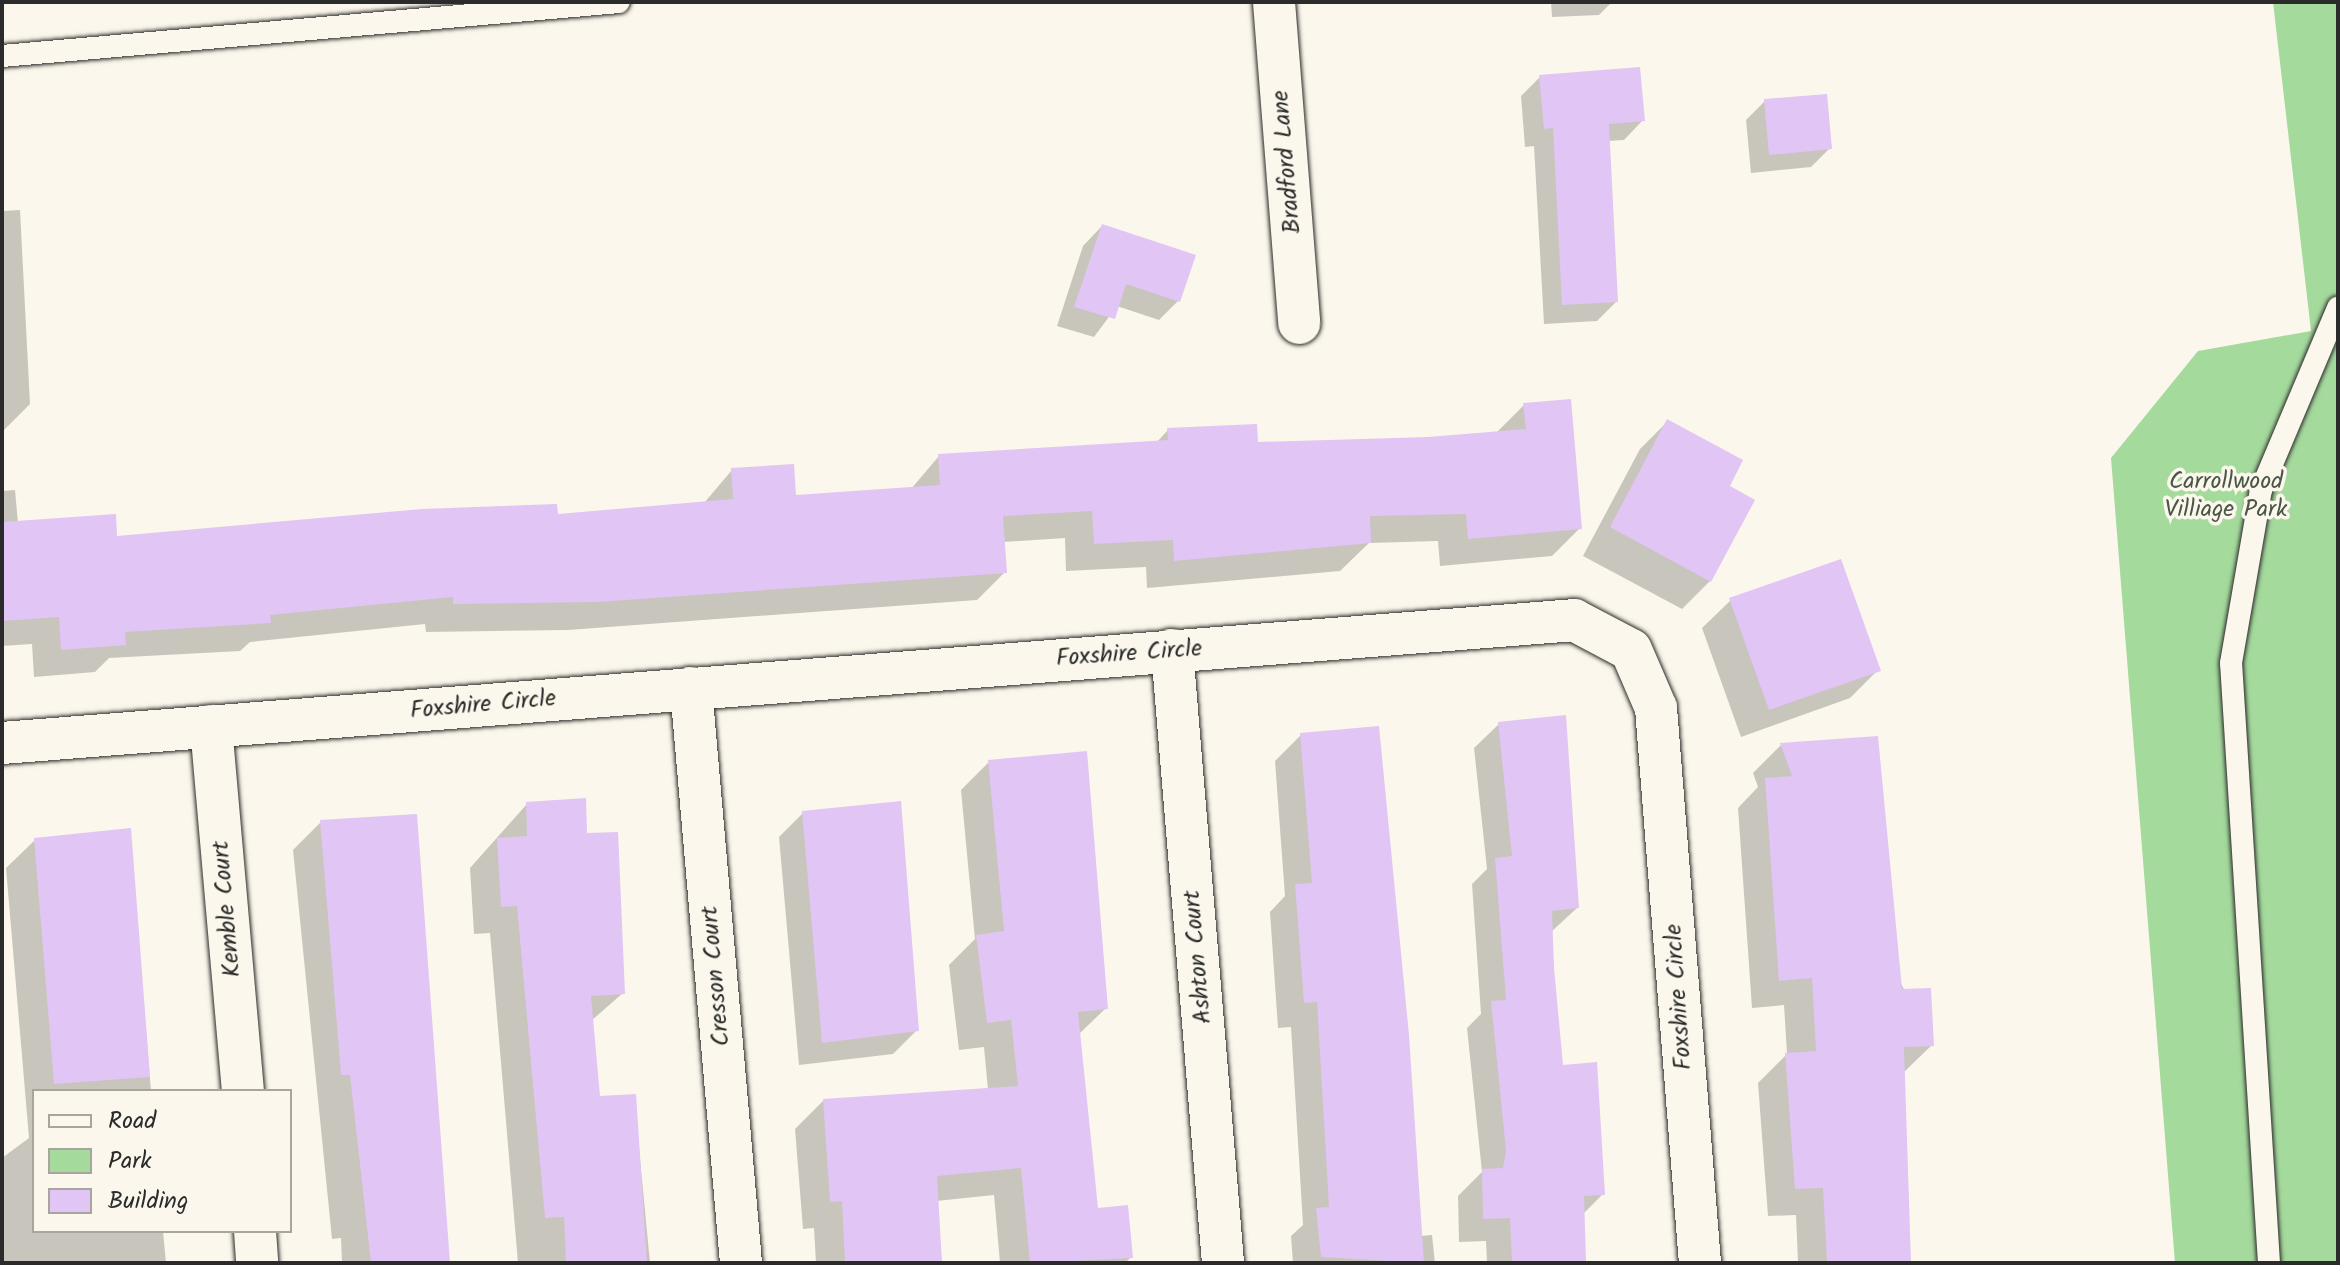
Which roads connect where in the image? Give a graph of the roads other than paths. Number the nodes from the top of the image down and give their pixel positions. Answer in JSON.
{"nodes":[{"id":1,"x":619,"y":2,"type":"edge"},
{"id":2,"x":1274,"y":2,"type":"edge"},
{"id":3,"x":2,"y":56,"type":"edge"},
{"id":4,"x":2338,"y":308,"type":"edge"},
{"id":5,"x":1299,"y":323,"type":"dead end"},
{"id":6,"x":1172,"y":650,"type":"junction"},
{"id":7,"x":691,"y":688,"type":"junction"},
{"id":8,"x":211,"y":726,"type":"junction"},
{"id":9,"x":2,"y":743,"type":"edge"},
{"id":10,"x":243,"y":1089,"type":"edge"},
{"id":11,"x":255,"y":1233,"type":"edge"},
{"id":12,"x":257,"y":1263,"type":"edge"},
{"id":13,"x":741,"y":1263,"type":"edge"},
{"id":14,"x":1223,"y":1263,"type":"edge"},
{"id":15,"x":1700,"y":1263,"type":"edge"},
{"id":16,"x":2269,"y":1263,"type":"edge"}],
"edges":[{"from":1,"to":3,"type":"lane"},
{"from":2,"to":5,"type":"street","name":"Bradford Lane"},
{"from":4,"to":16,"type":"lane"},
{"from":6,"to":7,"type":"street","name":"Foxshire Circle"},
{"from":6,"to":14,"type":"street","name":"Ashton Court"},
{"from":6,"to":15,"type":"street","name":"Foxshire Circle"},
{"from":7,"to":8,"type":"street","name":"Foxshire Circle"},
{"from":7,"to":13,"type":"street","name":"Cresson Court"},
{"from":8,"to":9,"type":"street","name":"Foxshire Circle"},
{"from":8,"to":10,"type":"street","name":"Kemble Court"},
{"from":11,"to":12,"type":"street"}]}
